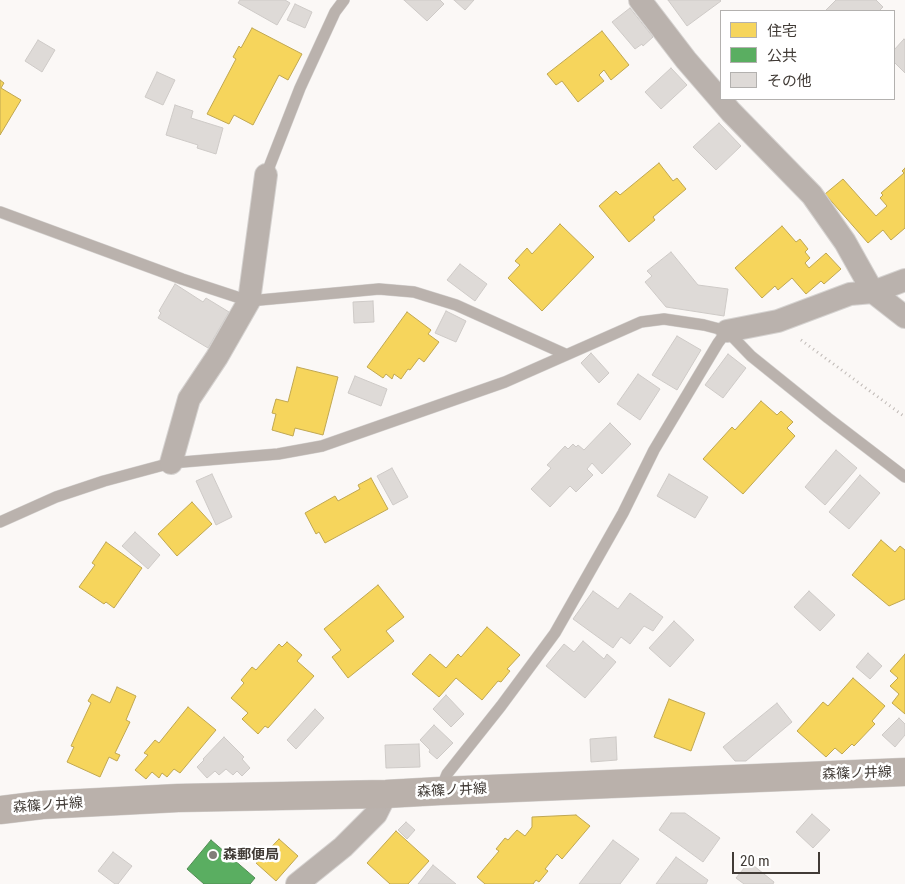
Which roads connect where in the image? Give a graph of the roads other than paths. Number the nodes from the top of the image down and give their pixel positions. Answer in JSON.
{"nodes":[{"id":1,"x":344,"y":0,"type":"edge"},
{"id":2,"x":640,"y":0,"type":"edge"},
{"id":3,"x":720,"y":99,"type":"edge"},
{"id":4,"x":721,"y":100,"type":"edge"},
{"id":5,"x":266,"y":175,"type":"joint"},
{"id":6,"x":0,"y":212,"type":"edge"},
{"id":7,"x":905,"y":280,"type":"edge"},
{"id":8,"x":873,"y":292,"type":"junction"},
{"id":9,"x":249,"y":301,"type":"junction"},
{"id":10,"x":905,"y":317,"type":"edge"},
{"id":11,"x":728,"y":331,"type":"junction"},
{"id":12,"x":565,"y":354,"type":"junction"},
{"id":13,"x":171,"y":463,"type":"junction"},
{"id":14,"x":905,"y":477,"type":"edge"},
{"id":15,"x":0,"y":522,"type":"edge"},
{"id":16,"x":905,"y":772,"type":"edge"},
{"id":17,"x":440,"y":791,"type":"junction"},
{"id":18,"x":386,"y":794,"type":"junction"},
{"id":19,"x":0,"y":810,"type":"edge"},
{"id":20,"x":297,"y":884,"type":"edge"}],
"edges":[{"from":1,"to":5,"type":"lane"},
{"from":2,"to":3,"type":"street"},
{"from":4,"to":8,"type":"street"},
{"from":5,"to":9,"type":"street"},
{"from":6,"to":9,"type":"lane"},
{"from":7,"to":8,"type":"street"},
{"from":8,"to":10,"type":"street"},
{"from":8,"to":11,"type":"street"},
{"from":9,"to":12,"type":"lane"},
{"from":9,"to":13,"type":"street"},
{"from":11,"to":12,"type":"lane"},
{"from":11,"to":14,"type":"lane"},
{"from":11,"to":17,"type":"lane"},
{"from":12,"to":13,"type":"lane"},
{"from":13,"to":15,"type":"lane"},
{"from":16,"to":17,"type":"main road","name":"森篠ノ井線"},
{"from":17,"to":18,"type":"main road","name":"森篠ノ井線"},
{"from":18,"to":19,"type":"main road","name":"森篠ノ井線"},
{"from":18,"to":20,"type":"street"}]}
